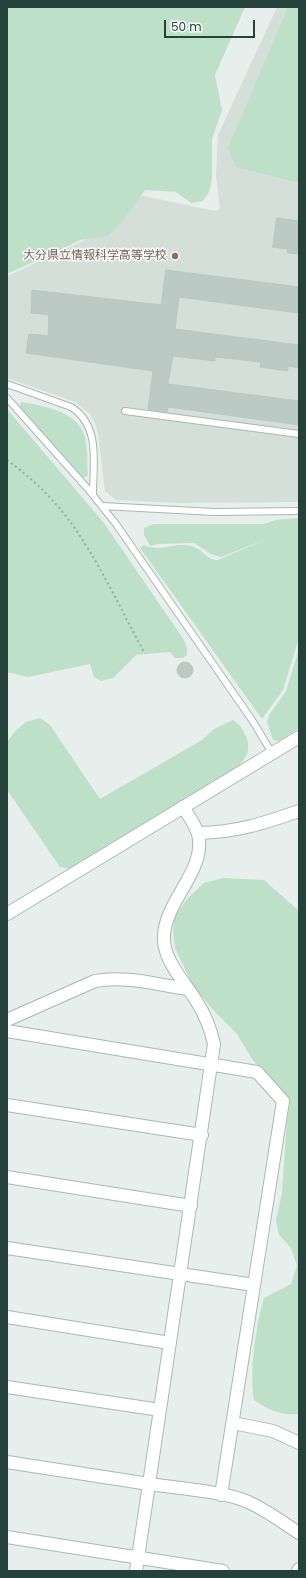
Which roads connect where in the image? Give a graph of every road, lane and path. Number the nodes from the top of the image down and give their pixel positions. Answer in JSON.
{"nodes":[{"id":1,"x":7,"y":384,"type":"edge"},
{"id":2,"x":7,"y":398,"type":"edge"},
{"id":3,"x":125,"y":411,"type":"dead end"},
{"id":4,"x":299,"y":434,"type":"edge"},
{"id":5,"x":7,"y":460,"type":"edge"},
{"id":6,"x":93,"y":495,"type":"junction"},
{"id":7,"x":102,"y":506,"type":"junction"},
{"id":8,"x":299,"y":511,"type":"edge"},
{"id":9,"x":144,"y":652,"type":"dead end"},
{"id":10,"x":299,"y":737,"type":"edge"},
{"id":11,"x":272,"y":753,"type":"junction"},
{"id":12,"x":183,"y":807,"type":"junction"},
{"id":13,"x":299,"y":812,"type":"edge"},
{"id":14,"x":198,"y":833,"type":"junction"},
{"id":15,"x":7,"y":914,"type":"edge"},
{"id":16,"x":188,"y":989,"type":"junction"},
{"id":17,"x":7,"y":1020,"type":"edge"},
{"id":18,"x":7,"y":1031,"type":"edge"},
{"id":19,"x":213,"y":1063,"type":"junction"},
{"id":20,"x":7,"y":1105,"type":"edge"},
{"id":21,"x":202,"y":1135,"type":"junction"},
{"id":22,"x":7,"y":1177,"type":"edge"},
{"id":23,"x":191,"y":1206,"type":"junction"},
{"id":24,"x":7,"y":1248,"type":"edge"},
{"id":25,"x":180,"y":1274,"type":"junction"},
{"id":26,"x":254,"y":1285,"type":"junction"},
{"id":27,"x":7,"y":1317,"type":"edge"},
{"id":28,"x":170,"y":1343,"type":"junction"},
{"id":29,"x":7,"y":1387,"type":"edge"},
{"id":30,"x":160,"y":1410,"type":"junction"},
{"id":31,"x":233,"y":1423,"type":"junction"},
{"id":32,"x":299,"y":1443,"type":"edge"},
{"id":33,"x":7,"y":1462,"type":"edge"},
{"id":34,"x":149,"y":1484,"type":"junction"},
{"id":35,"x":222,"y":1495,"type":"junction"},
{"id":36,"x":299,"y":1533,"type":"edge"},
{"id":37,"x":7,"y":1538,"type":"edge"},
{"id":38,"x":138,"y":1558,"type":"junction"},
{"id":39,"x":203,"y":1569,"type":"edge"},
{"id":40,"x":136,"y":1571,"type":"edge"},
{"id":41,"x":223,"y":1571,"type":"edge"}],
"edges":[{"from":1,"to":6,"type":"lane"},
{"from":2,"to":6,"type":"lane"},
{"from":3,"to":4,"type":"lane"},
{"from":5,"to":9,"type":"path"},
{"from":6,"to":7,"type":"lane"},
{"from":7,"to":8,"type":"lane"},
{"from":7,"to":11,"type":"lane"},
{"from":10,"to":11,"type":"street"},
{"from":11,"to":12,"type":"street"},
{"from":12,"to":14,"type":"street"},
{"from":12,"to":15,"type":"street"},
{"from":13,"to":14,"type":"street"},
{"from":14,"to":16,"type":"street"},
{"from":16,"to":17,"type":"street"},
{"from":16,"to":19,"type":"street"},
{"from":18,"to":19,"type":"street"},
{"from":19,"to":21,"type":"street"},
{"from":19,"to":26,"type":"street"},
{"from":20,"to":21,"type":"street"},
{"from":21,"to":23,"type":"street"},
{"from":22,"to":23,"type":"street"},
{"from":23,"to":25,"type":"street"},
{"from":24,"to":25,"type":"street"},
{"from":25,"to":26,"type":"street"},
{"from":25,"to":28,"type":"street"},
{"from":26,"to":31,"type":"street"},
{"from":27,"to":28,"type":"street"},
{"from":28,"to":30,"type":"street"},
{"from":29,"to":30,"type":"street"},
{"from":30,"to":34,"type":"street"},
{"from":31,"to":32,"type":"street"},
{"from":31,"to":35,"type":"street"},
{"from":33,"to":34,"type":"street"},
{"from":34,"to":35,"type":"street"},
{"from":34,"to":38,"type":"street"},
{"from":35,"to":36,"type":"street"},
{"from":37,"to":38,"type":"street"},
{"from":38,"to":39,"type":"street"},
{"from":38,"to":40,"type":"street"},
{"from":39,"to":41,"type":"street"}]}
